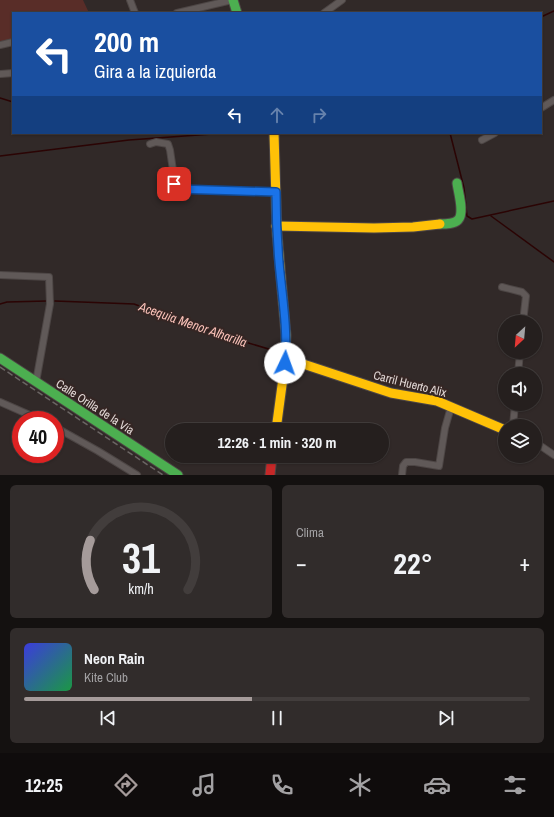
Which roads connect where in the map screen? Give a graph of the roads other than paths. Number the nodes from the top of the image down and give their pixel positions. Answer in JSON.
{"nodes":[{"id":1,"x":130,"y":0,"type":"edge"},
{"id":2,"x":233,"y":0,"type":"edge"},
{"id":3,"x":342,"y":0,"type":"edge"},
{"id":4,"x":136,"y":12,"type":"edge"},
{"id":5,"x":181,"y":12,"type":"edge"},
{"id":6,"x":237,"y":12,"type":"edge"},
{"id":7,"x":325,"y":12,"type":"edge"},
{"id":8,"x":12,"y":42,"type":"edge"},
{"id":9,"x":0,"y":45,"type":"edge"},
{"id":10,"x":0,"y":73,"type":"edge"},
{"id":11,"x":12,"y":73,"type":"edge"},
{"id":12,"x":554,"y":100,"type":"edge"},
{"id":13,"x":542,"y":107,"type":"edge"},
{"id":14,"x":274,"y":134,"type":"edge"},
{"id":15,"x":493,"y":134,"type":"edge"},
{"id":16,"x":482,"y":140,"type":"dead end"},
{"id":17,"x":150,"y":144,"type":"dead end"},
{"id":18,"x":457,"y":183,"type":"dead end"},
{"id":19,"x":276,"y":192,"type":"junction"},
{"id":20,"x":276,"y":226,"type":"junction"},
{"id":21,"x":0,"y":275,"type":"edge"},
{"id":22,"x":502,"y":287,"type":"dead end"},
{"id":23,"x":524,"y":315,"type":"edge"},
{"id":24,"x":0,"y":358,"type":"edge"},
{"id":25,"x":285,"y":358,"type":"junction"},
{"id":26,"x":36,"y":382,"type":"junction"},
{"id":27,"x":0,"y":402,"type":"edge"},
{"id":28,"x":451,"y":406,"type":"junction"},
{"id":29,"x":20,"y":411,"type":"edge"},
{"id":30,"x":277,"y":423,"type":"edge"},
{"id":31,"x":498,"y":427,"type":"edge"},
{"id":32,"x":64,"y":432,"type":"edge"},
{"id":33,"x":542,"y":447,"type":"edge"},
{"id":34,"x":554,"y":455,"type":"edge"},
{"id":35,"x":271,"y":463,"type":"edge"},
{"id":36,"x":137,"y":475,"type":"edge"},
{"id":37,"x":178,"y":475,"type":"edge"},
{"id":38,"x":270,"y":475,"type":"edge"},
{"id":39,"x":402,"y":475,"type":"edge"}],
"edges":[{"from":1,"to":4,"type":"street"},
{"from":2,"to":5,"type":"street"},
{"from":2,"to":6,"type":"street"},
{"from":3,"to":7,"type":"street"},
{"from":8,"to":9,"type":"street"},
{"from":10,"to":11,"type":"street"},
{"from":12,"to":13,"type":"street"},
{"from":14,"to":19,"type":"street"},
{"from":15,"to":16,"type":"street"},
{"from":17,"to":19,"type":"street"},
{"from":18,"to":20,"type":"street"},
{"from":19,"to":20,"type":"street"},
{"from":20,"to":25,"type":"street"},
{"from":21,"to":26,"type":"street"},
{"from":22,"to":23,"type":"street"},
{"from":24,"to":26,"type":"street","name":"Calle Orilla de la Vía"},
{"from":25,"to":28,"type":"street","name":"Carril Huerto Alix"},
{"from":25,"to":30,"type":"street"},
{"from":26,"to":37,"type":"street","name":"Calle Orilla de la Vía"},
{"from":27,"to":29,"type":"street"},
{"from":28,"to":31,"type":"street","name":"Carril Huerto Alix"},
{"from":28,"to":39,"type":"street"},
{"from":32,"to":36,"type":"street"},
{"from":33,"to":34,"type":"street"},
{"from":35,"to":38,"type":"street"}]}
